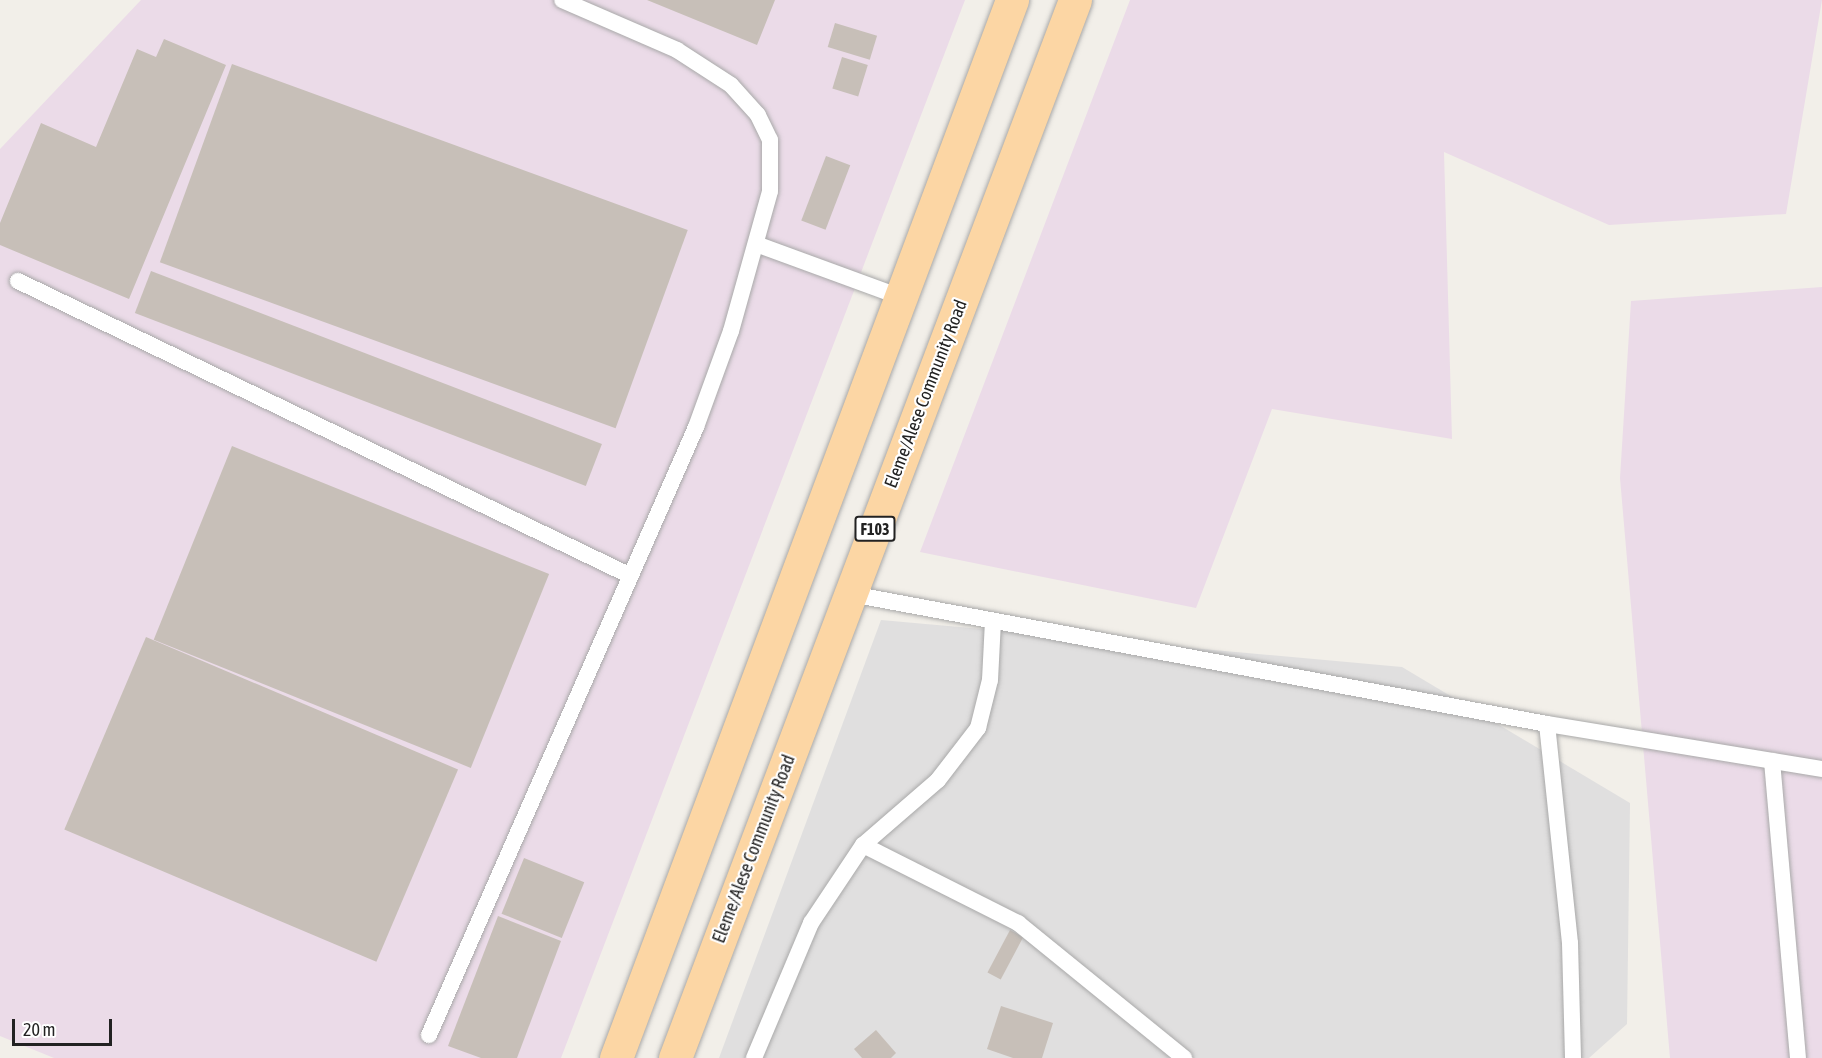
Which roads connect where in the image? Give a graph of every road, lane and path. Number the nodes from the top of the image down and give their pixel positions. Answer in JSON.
{"nodes":[{"id":1,"x":562,"y":0,"type":"edge"},
{"id":2,"x":1012,"y":0,"type":"edge"},
{"id":3,"x":1076,"y":0,"type":"edge"},
{"id":4,"x":756,"y":244,"type":"junction"},
{"id":5,"x":18,"y":281,"type":"dead end"},
{"id":6,"x":902,"y":297,"type":"junction"},
{"id":7,"x":632,"y":576,"type":"junction"},
{"id":8,"x":850,"y":594,"type":"junction"},
{"id":9,"x":993,"y":621,"type":"junction"},
{"id":10,"x":1548,"y":724,"type":"junction"},
{"id":11,"x":1772,"y":761,"type":"junction"},
{"id":12,"x":1822,"y":769,"type":"edge"},
{"id":13,"x":863,"y":845,"type":"junction"},
{"id":14,"x":429,"y":1035,"type":"dead end"},
{"id":15,"x":616,"y":1058,"type":"edge"},
{"id":16,"x":675,"y":1058,"type":"edge"},
{"id":17,"x":754,"y":1058,"type":"edge"},
{"id":18,"x":1184,"y":1058,"type":"edge"},
{"id":19,"x":1573,"y":1058,"type":"edge"},
{"id":20,"x":1798,"y":1058,"type":"edge"}],
"edges":[{"from":1,"to":4,"type":"lane"},
{"from":2,"to":6,"type":"main road"},
{"from":3,"to":8,"type":"main road","name":"Eleme/Alese Community Road","number":"F103"},
{"from":4,"to":6,"type":"lane"},
{"from":4,"to":7,"type":"lane"},
{"from":5,"to":7,"type":"lane"},
{"from":6,"to":15,"type":"main road"},
{"from":7,"to":14,"type":"lane"},
{"from":8,"to":9,"type":"lane"},
{"from":8,"to":16,"type":"main road","name":"Eleme/Alese Community Road","number":"F103"},
{"from":9,"to":10,"type":"lane"},
{"from":9,"to":13,"type":"lane"},
{"from":10,"to":11,"type":"lane"},
{"from":10,"to":19,"type":"lane"},
{"from":11,"to":12,"type":"lane"},
{"from":11,"to":20,"type":"lane"},
{"from":13,"to":17,"type":"lane"},
{"from":13,"to":18,"type":"lane"}]}
